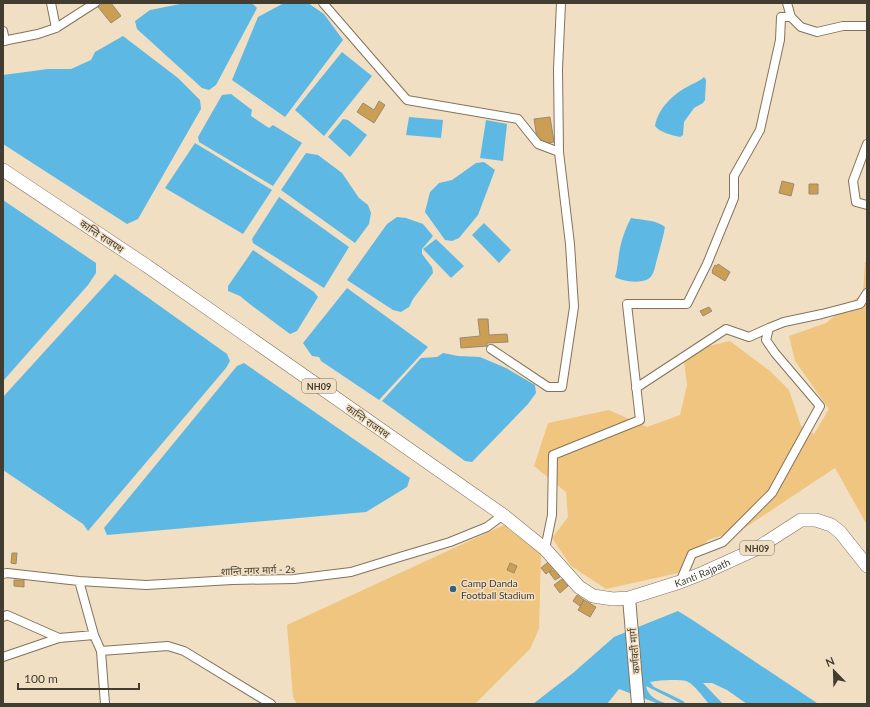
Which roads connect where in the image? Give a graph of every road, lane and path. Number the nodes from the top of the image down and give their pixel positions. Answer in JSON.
{"nodes":[{"id":1,"x":51,"y":3,"type":"edge"},
{"id":2,"x":95,"y":3,"type":"edge"},
{"id":3,"x":323,"y":3,"type":"edge"},
{"id":4,"x":561,"y":3,"type":"edge"},
{"id":5,"x":787,"y":3,"type":"edge"},
{"id":6,"x":791,"y":17,"type":"junction"},
{"id":7,"x":867,"y":26,"type":"edge"},
{"id":8,"x":56,"y":28,"type":"junction"},
{"id":9,"x":3,"y":31,"type":"edge"},
{"id":10,"x":4,"y":41,"type":"edge"},
{"id":11,"x":867,"y":144,"type":"edge"},
{"id":12,"x":559,"y":152,"type":"junction"},
{"id":13,"x":3,"y":170,"type":"edge"},
{"id":14,"x":867,"y":205,"type":"edge"},
{"id":15,"x":867,"y":293,"type":"edge"},
{"id":16,"x":769,"y":328,"type":"junction"},
{"id":17,"x":491,"y":349,"type":"dead end"},
{"id":18,"x":636,"y":388,"type":"junction"},
{"id":19,"x":503,"y":515,"type":"junction"},
{"id":20,"x":545,"y":549,"type":"junction"},
{"id":21,"x":867,"y":566,"type":"edge"},
{"id":22,"x":3,"y":574,"type":"edge"},
{"id":23,"x":79,"y":581,"type":"junction"},
{"id":24,"x":680,"y":582,"type":"junction"},
{"id":25,"x":629,"y":598,"type":"junction"},
{"id":26,"x":3,"y":617,"type":"edge"},
{"id":27,"x":94,"y":635,"type":"junction"},
{"id":28,"x":59,"y":638,"type":"junction"},
{"id":29,"x":101,"y":651,"type":"junction"},
{"id":30,"x":3,"y":657,"type":"edge"},
{"id":31,"x":105,"y":704,"type":"edge"},
{"id":32,"x":271,"y":704,"type":"edge"},
{"id":33,"x":638,"y":704,"type":"edge"}],
"edges":[{"from":1,"to":8,"type":"street"},
{"from":2,"to":8,"type":"street"},
{"from":3,"to":12,"type":"street"},
{"from":4,"to":12,"type":"street"},
{"from":5,"to":6,"type":"street"},
{"from":6,"to":7,"type":"street"},
{"from":6,"to":18,"type":"street"},
{"from":8,"to":10,"type":"street"},
{"from":9,"to":10,"type":"street"},
{"from":11,"to":14,"type":"street"},
{"from":12,"to":17,"type":"street"},
{"from":13,"to":19,"type":"main road","name":"कान्ति राजपथ","number":"NH09"},
{"from":15,"to":16,"type":"street"},
{"from":16,"to":18,"type":"street"},
{"from":16,"to":24,"type":"street"},
{"from":18,"to":20,"type":"street"},
{"from":19,"to":20,"type":"main road","name":"कान्ति राजपथ","number":"NH09"},
{"from":19,"to":23,"type":"street","name":"शान्ति नगर मार्ग - 2s"},
{"from":20,"to":25,"type":"main road","name":"कान्ति राजपथ","number":"NH09"},
{"from":21,"to":24,"type":"main road","name":"Kanti Rajpath","number":"NH09"},
{"from":22,"to":23,"type":"street","name":"शान्ति नगर मार्ग - 2s"},
{"from":23,"to":27,"type":"street"},
{"from":24,"to":25,"type":"main road","name":"Kanti Rajpath","number":"NH09"},
{"from":25,"to":33,"type":"main road","name":"कर्णवती मार्ग"},
{"from":26,"to":28,"type":"street"},
{"from":27,"to":28,"type":"street"},
{"from":27,"to":29,"type":"street"},
{"from":28,"to":30,"type":"street"},
{"from":29,"to":31,"type":"street"},
{"from":29,"to":32,"type":"street"}]}
